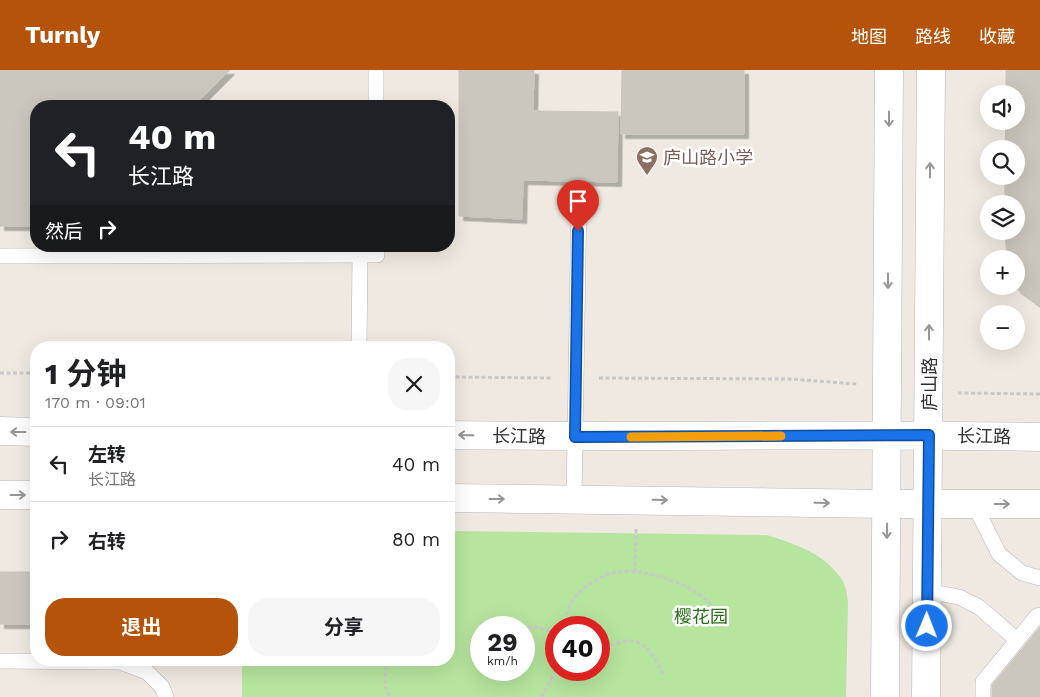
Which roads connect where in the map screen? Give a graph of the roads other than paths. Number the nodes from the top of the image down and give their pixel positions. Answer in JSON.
{"nodes":[{"id":1,"x":376,"y":70,"type":"edge"},
{"id":2,"x":889,"y":70,"type":"edge"},
{"id":3,"x":931,"y":70,"type":"edge"},
{"id":4,"x":376,"y":100,"type":"edge"},
{"id":5,"x":579,"y":198,"type":"dead end"},
{"id":6,"x":377,"y":252,"type":"edge"},
{"id":7,"x":360,"y":255,"type":"junction"},
{"id":8,"x":0,"y":256,"type":"edge"},
{"id":9,"x":359,"y":341,"type":"edge"},
{"id":10,"x":0,"y":431,"type":"edge"},
{"id":11,"x":30,"y":432,"type":"edge"},
{"id":12,"x":455,"y":435,"type":"edge"},
{"id":13,"x":929,"y":435,"type":"junction"},
{"id":14,"x":888,"y":436,"type":"junction"},
{"id":15,"x":575,"y":437,"type":"junction"},
{"id":16,"x":1040,"y":437,"type":"edge"},
{"id":17,"x":0,"y":495,"type":"edge"},
{"id":18,"x":30,"y":495,"type":"edge"},
{"id":19,"x":455,"y":498,"type":"edge"},
{"id":20,"x":574,"y":499,"type":"junction"},
{"id":21,"x":888,"y":504,"type":"junction"},
{"id":22,"x":928,"y":504,"type":"junction"},
{"id":23,"x":974,"y":504,"type":"junction"},
{"id":24,"x":1040,"y":504,"type":"edge"},
{"id":25,"x":1040,"y":578,"type":"edge"},
{"id":26,"x":927,"y":591,"type":"junction"},
{"id":27,"x":1040,"y":615,"type":"edge"},
{"id":28,"x":1017,"y":640,"type":"junction"},
{"id":29,"x":0,"y":661,"type":"edge"},
{"id":30,"x":30,"y":661,"type":"edge"},
{"id":31,"x":131,"y":666,"type":"edge"},
{"id":32,"x":166,"y":697,"type":"edge"},
{"id":33,"x":885,"y":697,"type":"edge"},
{"id":34,"x":926,"y":697,"type":"edge"},
{"id":35,"x":983,"y":697,"type":"edge"}],
"edges":[{"from":1,"to":4,"type":"lane"},
{"from":2,"to":14,"type":"street","one_way":true},
{"from":13,"to":3,"type":"street","name":"庐山路","one_way":true},
{"from":5,"to":15,"type":"lane"},
{"from":6,"to":7,"type":"lane"},
{"from":7,"to":8,"type":"lane"},
{"from":7,"to":9,"type":"lane"},
{"from":11,"to":10,"type":"street","one_way":true},
{"from":15,"to":12,"type":"street","name":"长江路","one_way":true},
{"from":13,"to":14,"type":"street","name":"长江路"},
{"from":13,"to":16,"type":"street","name":"长江路"},
{"from":13,"to":22,"type":"street","name":"庐山路"},
{"from":14,"to":15,"type":"street","name":"长江路"},
{"from":14,"to":21,"type":"street"},
{"from":15,"to":20,"type":"lane"},
{"from":17,"to":18,"type":"street","one_way":true},
{"from":19,"to":20,"type":"street","one_way":true},
{"from":20,"to":21,"type":"street","one_way":true},
{"from":21,"to":22,"type":"street"},
{"from":21,"to":33,"type":"street","one_way":true},
{"from":22,"to":23,"type":"street"},
{"from":22,"to":26,"type":"street","name":"庐山路"},
{"from":23,"to":24,"type":"street","one_way":true},
{"from":23,"to":25,"type":"lane"},
{"from":26,"to":28,"type":"lane"},
{"from":26,"to":34,"type":"street","name":"庐山路"},
{"from":27,"to":28,"type":"lane"},
{"from":28,"to":35,"type":"lane"},
{"from":29,"to":30,"type":"lane"},
{"from":31,"to":32,"type":"lane"}]}
